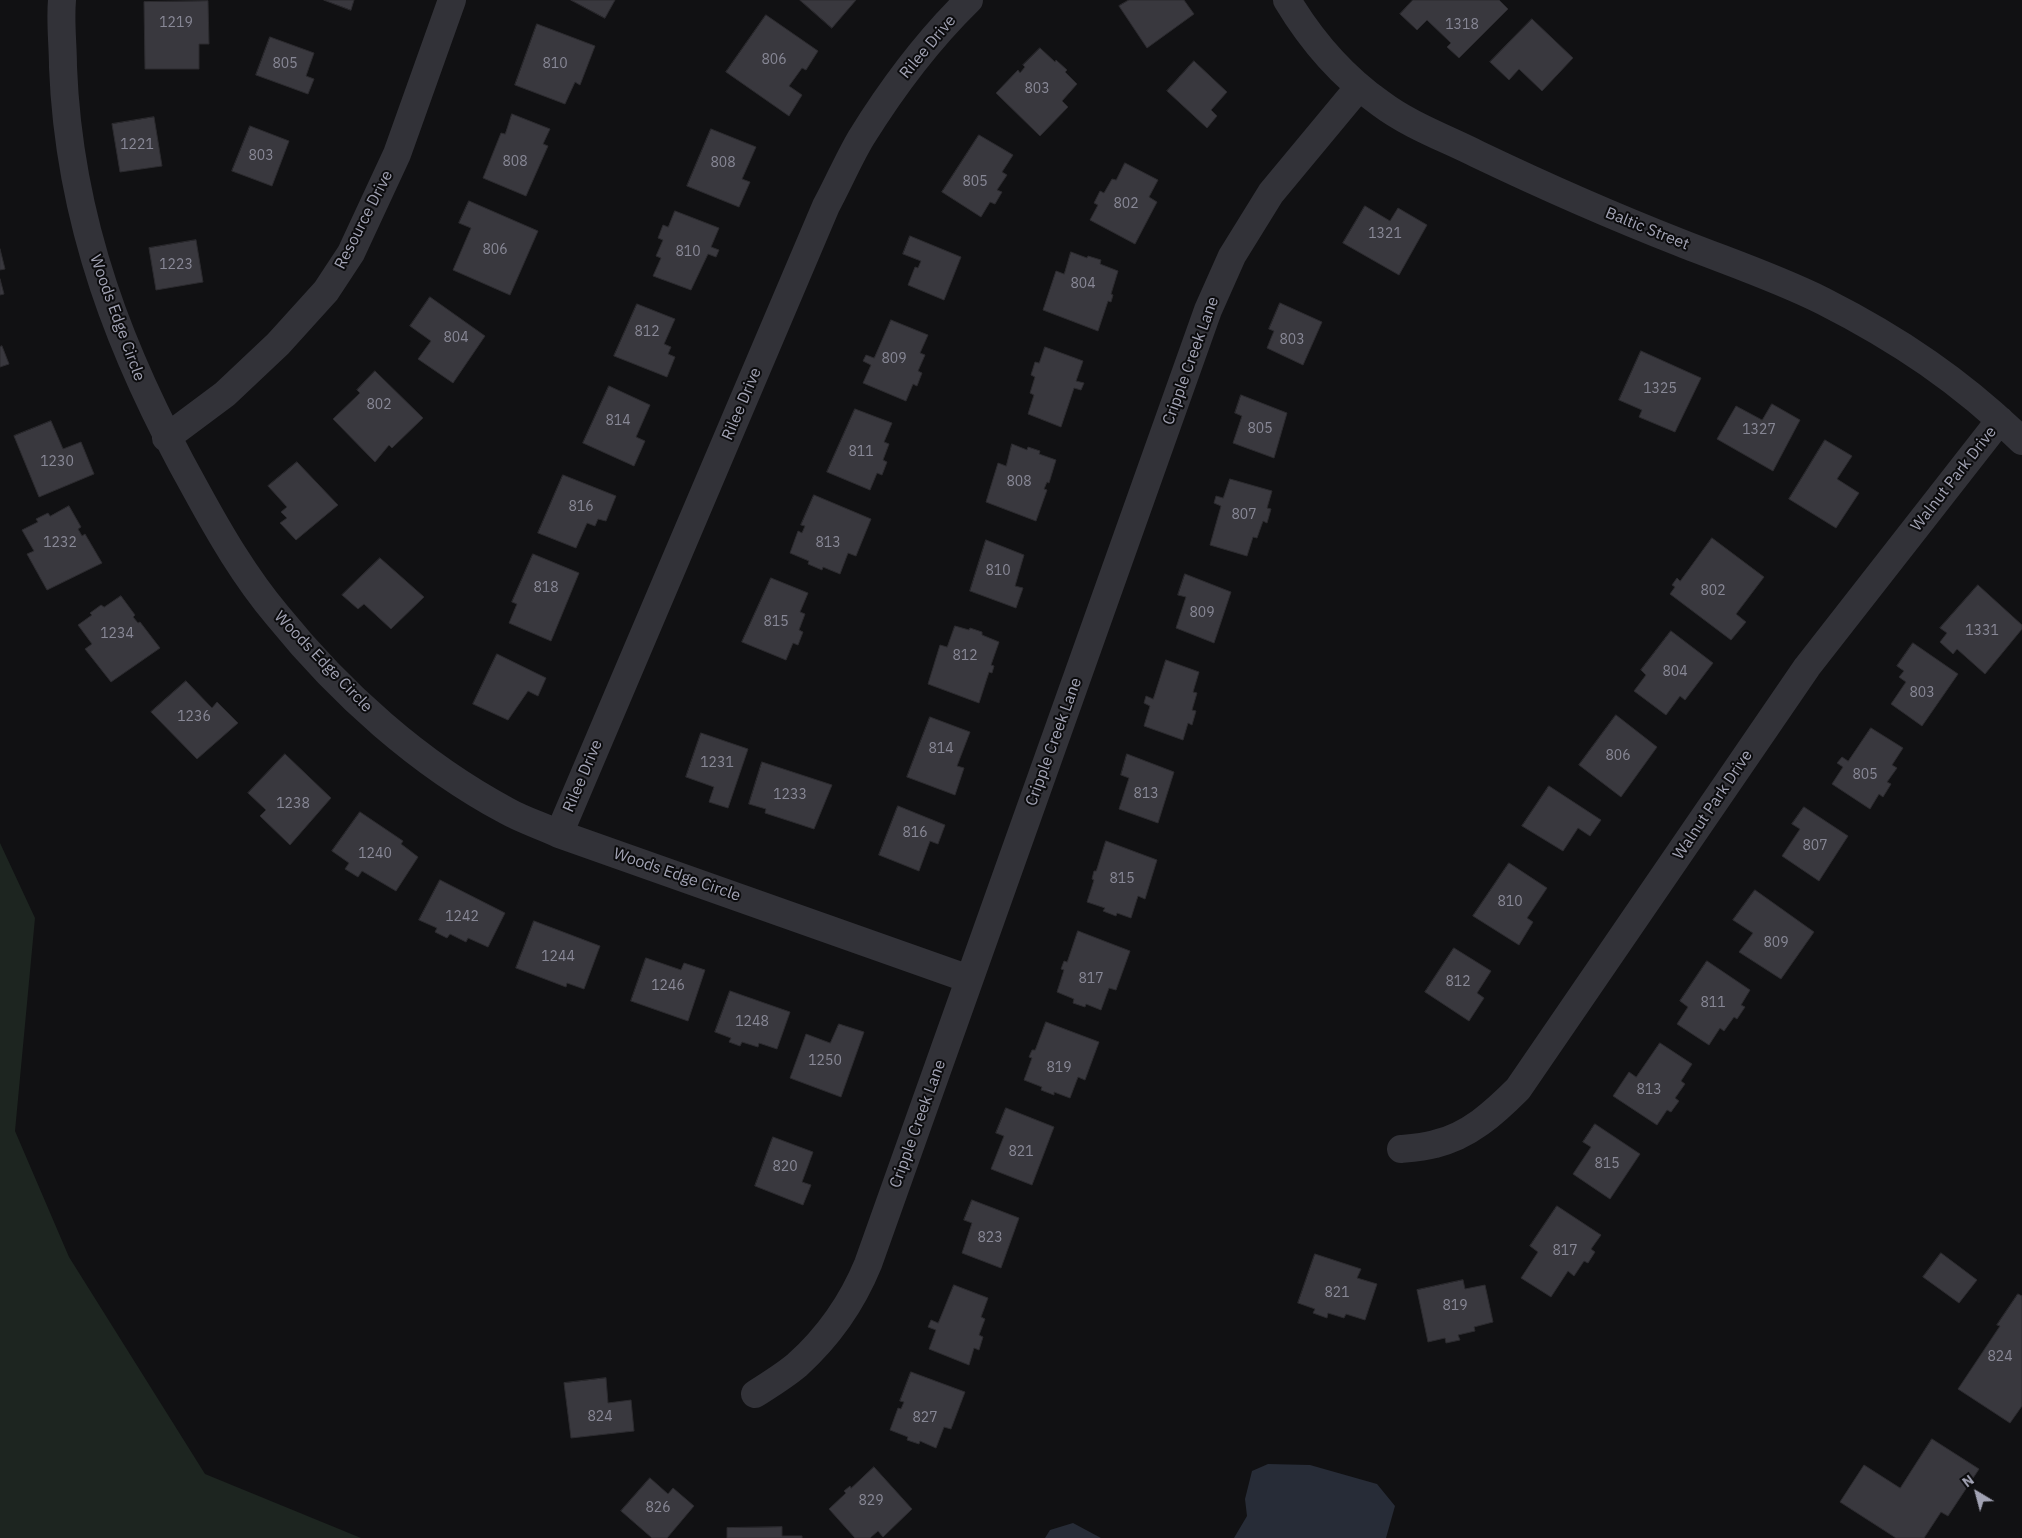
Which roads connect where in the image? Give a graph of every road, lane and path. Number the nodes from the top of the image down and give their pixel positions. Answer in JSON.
{"nodes":[{"id":1,"x":62,"y":0,"type":"edge"},
{"id":2,"x":452,"y":0,"type":"edge"},
{"id":3,"x":969,"y":0,"type":"edge"},
{"id":4,"x":1287,"y":0,"type":"edge"},
{"id":5,"x":1359,"y":87,"type":"junction"},
{"id":6,"x":2000,"y":420,"type":"junction"},
{"id":7,"x":166,"y":438,"type":"junction"},
{"id":8,"x":2022,"y":442,"type":"edge"},
{"id":9,"x":559,"y":834,"type":"junction"},
{"id":10,"x":969,"y":979,"type":"junction"},
{"id":11,"x":1400,"y":1149,"type":"dead end"},
{"id":12,"x":755,"y":1394,"type":"dead end"}],
"edges":[{"from":1,"to":7,"type":"street","name":"Woods Edge Circle"},
{"from":2,"to":7,"type":"street","name":"Resource Drive"},
{"from":3,"to":9,"type":"street","name":"Rilee Drive"},
{"from":4,"to":5,"type":"street","name":"Baltic Street"},
{"from":5,"to":6,"type":"street","name":"Baltic Street"},
{"from":5,"to":10,"type":"street","name":"Cripple Creek Lane"},
{"from":6,"to":8,"type":"street","name":"Baltic Street"},
{"from":6,"to":11,"type":"street","name":"Walnut Park Drive"},
{"from":7,"to":9,"type":"street","name":"Woods Edge Circle"},
{"from":9,"to":10,"type":"street","name":"Woods Edge Circle"},
{"from":10,"to":12,"type":"street","name":"Cripple Creek Lane"}]}
